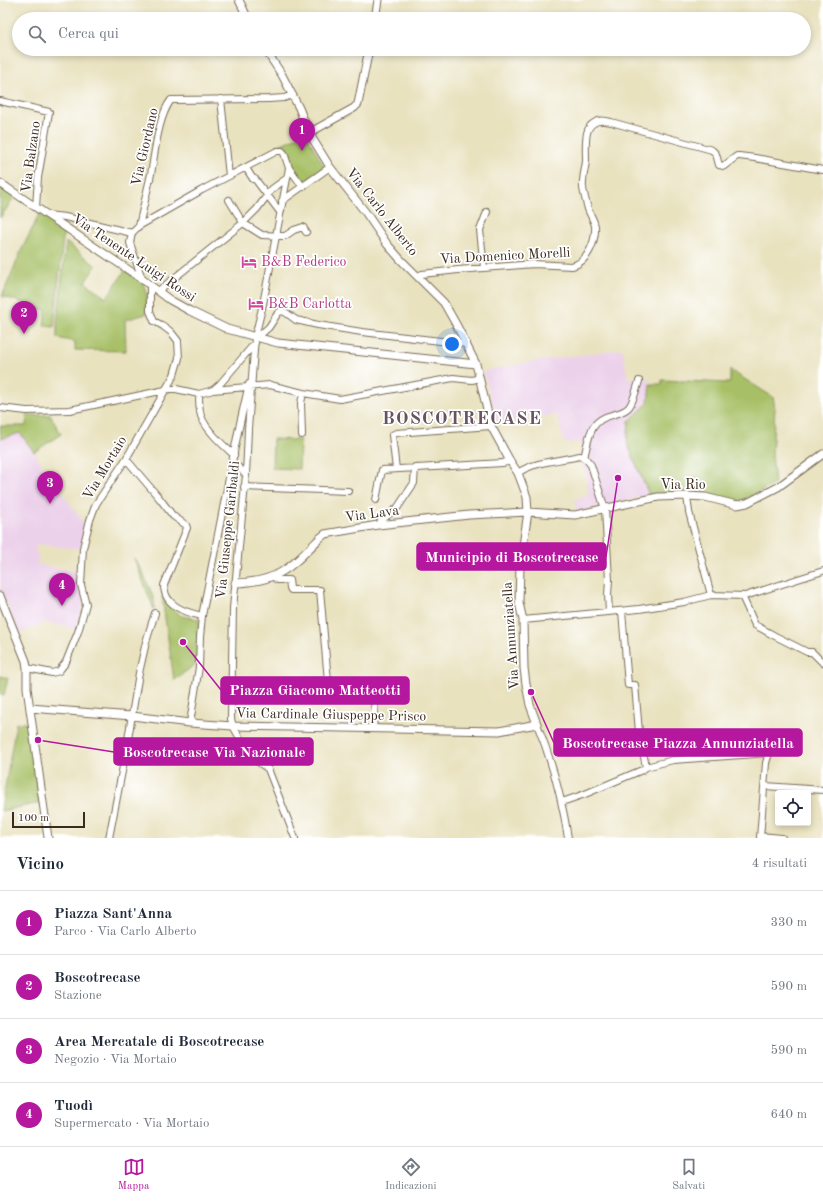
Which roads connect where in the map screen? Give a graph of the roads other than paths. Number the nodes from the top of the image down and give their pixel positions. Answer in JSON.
{"nodes":[{"id":1,"x":239,"y":0,"type":"edge"},
{"id":2,"x":378,"y":0,"type":"edge"},
{"id":3,"x":245,"y":12,"type":"edge"},
{"id":4,"x":376,"y":12,"type":"edge"},
{"id":5,"x":270,"y":56,"type":"edge"},
{"id":6,"x":368,"y":56,"type":"edge"},
{"id":7,"x":293,"y":95,"type":"junction"},
{"id":8,"x":221,"y":99,"type":"junction"},
{"id":9,"x":0,"y":101,"type":"edge"},
{"id":10,"x":309,"y":133,"type":"junction"},
{"id":11,"x":330,"y":167,"type":"junction"},
{"id":12,"x":246,"y":168,"type":"junction"},
{"id":13,"x":289,"y":168,"type":"junction"},
{"id":14,"x":823,"y":170,"type":"edge"},
{"id":15,"x":229,"y":176,"type":"junction"},
{"id":16,"x":286,"y":178,"type":"junction"},
{"id":17,"x":0,"y":183,"type":"edge"},
{"id":18,"x":303,"y":187,"type":"junction"},
{"id":19,"x":267,"y":195,"type":"junction"},
{"id":20,"x":229,"y":200,"type":"dead end"},
{"id":21,"x":282,"y":201,"type":"junction"},
{"id":22,"x":36,"y":207,"type":"junction"},
{"id":23,"x":280,"y":212,"type":"junction"},
{"id":24,"x":486,"y":212,"type":"dead end"},
{"id":25,"x":47,"y":215,"type":"junction"},
{"id":26,"x":243,"y":223,"type":"junction"},
{"id":27,"x":139,"y":226,"type":"junction"},
{"id":28,"x":306,"y":232,"type":"dead end"},
{"id":29,"x":132,"y":233,"type":"junction"},
{"id":30,"x":276,"y":236,"type":"junction"},
{"id":31,"x":484,"y":268,"type":"junction"},
{"id":32,"x":418,"y":276,"type":"junction"},
{"id":33,"x":142,"y":279,"type":"junction"},
{"id":34,"x":150,"y":285,"type":"junction"},
{"id":35,"x":158,"y":290,"type":"junction"},
{"id":36,"x":256,"y":339,"type":"junction"},
{"id":37,"x":467,"y":344,"type":"junction"},
{"id":38,"x":476,"y":364,"type":"junction"},
{"id":39,"x":480,"y":378,"type":"junction"},
{"id":40,"x":639,"y":381,"type":"dead end"},
{"id":41,"x":250,"y":386,"type":"junction"},
{"id":42,"x":213,"y":390,"type":"junction"},
{"id":43,"x":164,"y":391,"type":"junction"},
{"id":44,"x":304,"y":393,"type":"junction"},
{"id":45,"x":199,"y":394,"type":"junction"},
{"id":46,"x":0,"y":408,"type":"edge"},
{"id":47,"x":491,"y":426,"type":"junction"},
{"id":48,"x":302,"y":435,"type":"dead end"},
{"id":49,"x":234,"y":454,"type":"junction"},
{"id":50,"x":823,"y":454,"type":"edge"},
{"id":51,"x":584,"y":458,"type":"junction"},
{"id":52,"x":126,"y":459,"type":"junction"},
{"id":53,"x":232,"y":461,"type":"junction"},
{"id":54,"x":510,"y":461,"type":"junction"},
{"id":55,"x":415,"y":467,"type":"junction"},
{"id":56,"x":396,"y":469,"type":"junction"},
{"id":57,"x":518,"y":472,"type":"junction"},
{"id":58,"x":246,"y":475,"type":"junction"},
{"id":59,"x":244,"y":487,"type":"junction"},
{"id":60,"x":348,"y":491,"type":"dead end"},
{"id":61,"x":687,"y":496,"type":"junction"},
{"id":62,"x":376,"y":500,"type":"dead end"},
{"id":63,"x":605,"y":509,"type":"junction"},
{"id":64,"x":528,"y":512,"type":"junction"},
{"id":65,"x":378,"y":526,"type":"junction"},
{"id":66,"x":823,"y":570,"type":"edge"},
{"id":67,"x":273,"y":576,"type":"junction"},
{"id":68,"x":235,"y":584,"type":"junction"},
{"id":69,"x":711,"y":595,"type":"junction"},
{"id":70,"x":0,"y":596,"type":"edge"},
{"id":71,"x":742,"y":596,"type":"junction"},
{"id":72,"x":622,"y":611,"type":"junction"},
{"id":73,"x":609,"y":612,"type":"junction"},
{"id":74,"x":155,"y":613,"type":"dead end"},
{"id":75,"x":202,"y":616,"type":"junction"},
{"id":76,"x":523,"y":620,"type":"junction"},
{"id":77,"x":823,"y":663,"type":"edge"},
{"id":78,"x":27,"y":668,"type":"junction"},
{"id":79,"x":328,"y":681,"type":"junction"},
{"id":80,"x":298,"y":682,"type":"dead end"},
{"id":81,"x":30,"y":708,"type":"junction"},
{"id":82,"x":132,"y":716,"type":"junction"},
{"id":83,"x":190,"y":723,"type":"junction"},
{"id":84,"x":537,"y":724,"type":"junction"},
{"id":85,"x":233,"y":726,"type":"junction"},
{"id":86,"x":373,"y":729,"type":"junction"},
{"id":87,"x":250,"y":756,"type":"junction"},
{"id":88,"x":192,"y":759,"type":"dead end"},
{"id":89,"x":646,"y":767,"type":"junction"},
{"id":90,"x":765,"y":786,"type":"junction"},
{"id":91,"x":823,"y":790,"type":"edge"},
{"id":92,"x":562,"y":802,"type":"junction"},
{"id":93,"x":760,"y":837,"type":"edge"},
{"id":94,"x":48,"y":838,"type":"edge"},
{"id":95,"x":109,"y":838,"type":"edge"},
{"id":96,"x":295,"y":838,"type":"edge"},
{"id":97,"x":568,"y":838,"type":"edge"},
{"id":98,"x":782,"y":838,"type":"edge"}],
"edges":[{"from":1,"to":3,"type":"street"},
{"from":2,"to":4,"type":"street"},
{"from":5,"to":7,"type":"street","name":"Via Carlo Alberto"},
{"from":6,"to":10,"type":"street"},
{"from":7,"to":8,"type":"street","name":"Via Giordano"},
{"from":7,"to":10,"type":"street","name":"Via Carlo Alberto"},
{"from":8,"to":15,"type":"street"},
{"from":8,"to":27,"type":"street","name":"Via Giordano"},
{"from":9,"to":22,"type":"street","name":"Via Balzano"},
{"from":10,"to":11,"type":"street","name":"Via Carlo Alberto"},
{"from":11,"to":18,"type":"street"},
{"from":11,"to":32,"type":"street","name":"Via Carlo Alberto"},
{"from":12,"to":13,"type":"street"},
{"from":12,"to":15,"type":"street"},
{"from":12,"to":19,"type":"street"},
{"from":13,"to":16,"type":"street"},
{"from":13,"to":18,"type":"street"},
{"from":14,"to":31,"type":"street","name":"Via Domenico Morelli"},
{"from":15,"to":27,"type":"street"},
{"from":16,"to":19,"type":"street"},
{"from":16,"to":21,"type":"street"},
{"from":17,"to":22,"type":"street","name":"Via Tenente Luigi Rossi"},
{"from":18,"to":21,"type":"street"},
{"from":19,"to":23,"type":"street"},
{"from":19,"to":26,"type":"street"},
{"from":20,"to":26,"type":"street"},
{"from":21,"to":23,"type":"street"},
{"from":22,"to":25,"type":"street","name":"Via Tenente Luigi Rossi"},
{"from":23,"to":30,"type":"street"},
{"from":24,"to":31,"type":"street"},
{"from":25,"to":29,"type":"street"},
{"from":25,"to":33,"type":"street","name":"Via Tenente Luigi Rossi"},
{"from":26,"to":30,"type":"street"},
{"from":26,"to":35,"type":"street"},
{"from":27,"to":29,"type":"street"},
{"from":28,"to":30,"type":"street"},
{"from":29,"to":33,"type":"street"},
{"from":30,"to":36,"type":"street"},
{"from":31,"to":32,"type":"street","name":"Via Domenico Morelli"},
{"from":32,"to":37,"type":"street","name":"Via Carlo Alberto"},
{"from":33,"to":34,"type":"street","name":"Via Tenente Luigi Rossi"},
{"from":34,"to":35,"type":"street","name":"Via Tenente Luigi Rossi"},
{"from":34,"to":43,"type":"street","name":"Via Mortaio"},
{"from":35,"to":36,"type":"street","name":"Via Tenente Luigi Rossi"},
{"from":36,"to":37,"type":"street"},
{"from":36,"to":38,"type":"street","name":"Via Tenente Luigi Rossi"},
{"from":36,"to":41,"type":"street"},
{"from":36,"to":42,"type":"street"},
{"from":37,"to":38,"type":"street","name":"Via Carlo Alberto"},
{"from":38,"to":39,"type":"street","name":"Via Annunziatella"},
{"from":39,"to":44,"type":"street"},
{"from":39,"to":47,"type":"street","name":"Via Annunziatella"},
{"from":40,"to":51,"type":"street"},
{"from":41,"to":42,"type":"street"},
{"from":41,"to":44,"type":"street"},
{"from":41,"to":49,"type":"street"},
{"from":41,"to":58,"type":"street","name":"Via Giuseppe Garibaldi"},
{"from":42,"to":45,"type":"street"},
{"from":43,"to":45,"type":"street"},
{"from":43,"to":46,"type":"street"},
{"from":43,"to":52,"type":"street","name":"Via Mortaio"},
{"from":44,"to":48,"type":"street"},
{"from":45,"to":49,"type":"street"},
{"from":47,"to":54,"type":"street","name":"Via Annunziatella"},
{"from":47,"to":56,"type":"street"},
{"from":49,"to":53,"type":"street"},
{"from":50,"to":61,"type":"street","name":"Via Rio"},
{"from":51,"to":57,"type":"street"},
{"from":51,"to":63,"type":"street"},
{"from":52,"to":75,"type":"street"},
{"from":52,"to":78,"type":"street","name":"Via Mortaio"},
{"from":53,"to":58,"type":"street"},
{"from":53,"to":75,"type":"street"},
{"from":54,"to":55,"type":"street"},
{"from":54,"to":57,"type":"street","name":"Via Annunziatella"},
{"from":55,"to":56,"type":"street"},
{"from":55,"to":65,"type":"street"},
{"from":56,"to":62,"type":"street"},
{"from":57,"to":64,"type":"street","name":"Via Annunziatella"},
{"from":58,"to":59,"type":"street","name":"Via Giuseppe Garibaldi"},
{"from":59,"to":60,"type":"street"},
{"from":59,"to":68,"type":"street","name":"Via Giuseppe Garibaldi"},
{"from":61,"to":63,"type":"street","name":"Via Rio"},
{"from":61,"to":69,"type":"street"},
{"from":63,"to":64,"type":"street","name":"Via Rio"},
{"from":63,"to":73,"type":"street"},
{"from":64,"to":65,"type":"street","name":"Via Lava"},
{"from":64,"to":76,"type":"street","name":"Via Annunziatella"},
{"from":65,"to":67,"type":"street","name":"Via Lava"},
{"from":66,"to":71,"type":"street"},
{"from":67,"to":68,"type":"street","name":"Via Lava"},
{"from":67,"to":79,"type":"street"},
{"from":68,"to":85,"type":"street","name":"Via Giuseppe Garibaldi"},
{"from":69,"to":71,"type":"street"},
{"from":69,"to":72,"type":"street"},
{"from":70,"to":78,"type":"street"},
{"from":71,"to":77,"type":"street"},
{"from":72,"to":73,"type":"street"},
{"from":72,"to":89,"type":"street"},
{"from":73,"to":76,"type":"street"},
{"from":74,"to":82,"type":"street"},
{"from":75,"to":83,"type":"street"},
{"from":76,"to":84,"type":"street","name":"Via Annunziatella"},
{"from":78,"to":81,"type":"street"},
{"from":79,"to":80,"type":"street"},
{"from":79,"to":86,"type":"street"},
{"from":81,"to":82,"type":"street","name":"Via Cardinale Giuspeppe Prisco"},
{"from":81,"to":94,"type":"street"},
{"from":82,"to":83,"type":"street","name":"Via Cardinale Giuspeppe Prisco"},
{"from":82,"to":95,"type":"street"},
{"from":83,"to":85,"type":"street","name":"Via Cardinale Giuspeppe Prisco"},
{"from":84,"to":86,"type":"street","name":"Via Cardinale Giuspeppe Prisco"},
{"from":84,"to":92,"type":"street"},
{"from":85,"to":86,"type":"street","name":"Via Cardinale Giuspeppe Prisco"},
{"from":85,"to":87,"type":"street"},
{"from":87,"to":88,"type":"street"},
{"from":87,"to":96,"type":"street"},
{"from":89,"to":90,"type":"street"},
{"from":89,"to":92,"type":"street"},
{"from":90,"to":91,"type":"street"},
{"from":90,"to":93,"type":"street"},
{"from":92,"to":97,"type":"street"},
{"from":93,"to":98,"type":"street"}]}
